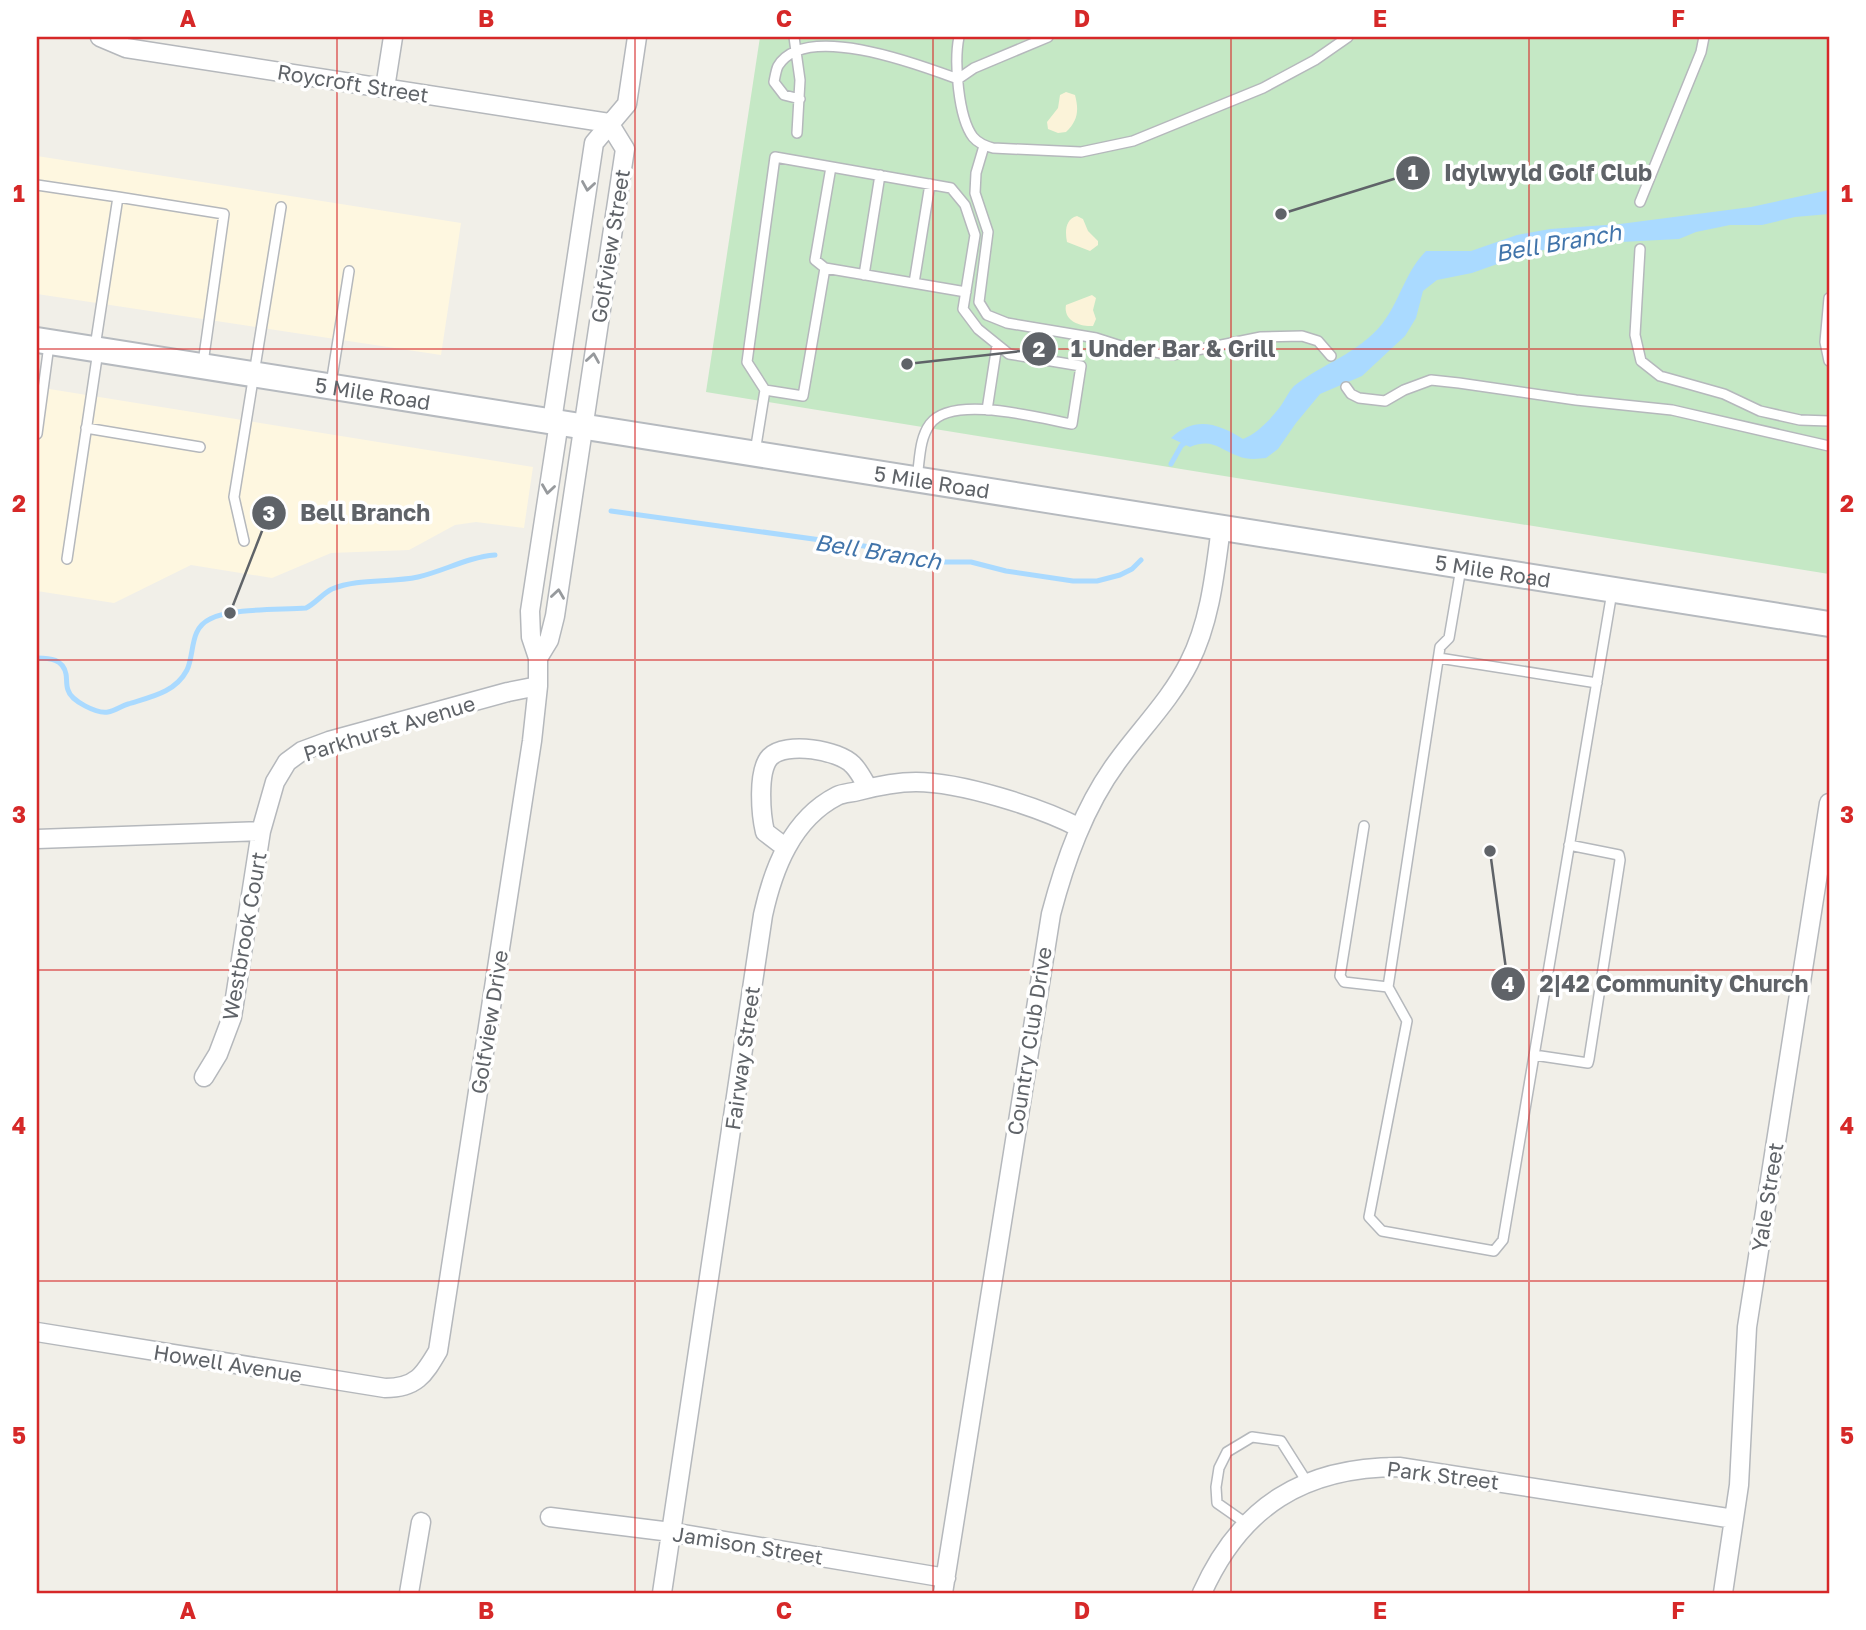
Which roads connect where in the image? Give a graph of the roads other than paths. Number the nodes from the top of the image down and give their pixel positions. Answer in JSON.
{"nodes":[{"id":1,"x":100,"y":37,"type":"edge"},
{"id":2,"x":393,"y":37,"type":"edge"},
{"id":3,"x":638,"y":37,"type":"edge"},
{"id":4,"x":794,"y":37,"type":"edge"},
{"id":5,"x":863,"y":37,"type":"edge"},
{"id":6,"x":959,"y":37,"type":"edge"},
{"id":7,"x":1048,"y":37,"type":"edge"},
{"id":8,"x":1348,"y":37,"type":"edge"},
{"id":9,"x":1704,"y":37,"type":"edge"},
{"id":10,"x":859,"y":49,"type":"junction"},
{"id":11,"x":796,"y":52,"type":"junction"},
{"id":12,"x":958,"y":79,"type":"junction"},
{"id":13,"x":385,"y":88,"type":"junction"},
{"id":14,"x":800,"y":99,"type":"junction"},
{"id":15,"x":609,"y":123,"type":"junction"},
{"id":16,"x":797,"y":133,"type":"dead end"},
{"id":17,"x":984,"y":146,"type":"junction"},
{"id":18,"x":831,"y":167,"type":"junction"},
{"id":19,"x":880,"y":175,"type":"junction"},
{"id":20,"x":930,"y":184,"type":"junction"},
{"id":21,"x":37,"y":185,"type":"edge"},
{"id":22,"x":118,"y":197,"type":"junction"},
{"id":23,"x":1640,"y":202,"type":"dead end"},
{"id":24,"x":281,"y":206,"type":"dead end"},
{"id":25,"x":1640,"y":249,"type":"dead end"},
{"id":26,"x":825,"y":268,"type":"junction"},
{"id":27,"x":349,"y":271,"type":"dead end"},
{"id":28,"x":864,"y":275,"type":"junction"},
{"id":29,"x":914,"y":283,"type":"junction"},
{"id":30,"x":966,"y":292,"type":"junction"},
{"id":31,"x":1829,"y":298,"type":"edge"},
{"id":32,"x":43,"y":341,"type":"edge"},
{"id":33,"x":997,"y":345,"type":"junction"},
{"id":34,"x":96,"y":349,"type":"junction"},
{"id":35,"x":1331,"y":356,"type":"dead end"},
{"id":36,"x":1829,"y":361,"type":"edge"},
{"id":37,"x":202,"y":366,"type":"junction"},
{"id":38,"x":255,"y":374,"type":"junction"},
{"id":39,"x":331,"y":386,"type":"junction"},
{"id":40,"x":1346,"y":387,"type":"dead end"},
{"id":41,"x":765,"y":390,"type":"junction"},
{"id":42,"x":987,"y":410,"type":"junction"},
{"id":43,"x":1829,"y":421,"type":"edge"},
{"id":44,"x":564,"y":423,"type":"junction"},
{"id":45,"x":86,"y":428,"type":"junction"},
{"id":46,"x":37,"y":433,"type":"edge"},
{"id":47,"x":1829,"y":446,"type":"edge"},
{"id":48,"x":200,"y":447,"type":"dead end"},
{"id":49,"x":755,"y":453,"type":"junction"},
{"id":50,"x":917,"y":479,"type":"junction"},
{"id":51,"x":1221,"y":527,"type":"junction"},
{"id":52,"x":244,"y":541,"type":"dead end"},
{"id":53,"x":67,"y":559,"type":"dead end"},
{"id":54,"x":1462,"y":566,"type":"junction"},
{"id":55,"x":1612,"y":590,"type":"junction"},
{"id":56,"x":1829,"y":624,"type":"edge"},
{"id":57,"x":538,"y":658,"type":"junction"},
{"id":58,"x":1439,"y":658,"type":"junction"},
{"id":59,"x":1597,"y":683,"type":"junction"},
{"id":60,"x":538,"y":686,"type":"junction"},
{"id":61,"x":869,"y":788,"type":"junction"},
{"id":62,"x":1829,"y":803,"type":"edge"},
{"id":63,"x":1364,"y":826,"type":"dead end"},
{"id":64,"x":1080,"y":828,"type":"junction"},
{"id":65,"x":261,"y":831,"type":"junction"},
{"id":66,"x":37,"y":839,"type":"edge"},
{"id":67,"x":1569,"y":845,"type":"junction"},
{"id":68,"x":786,"y":848,"type":"junction"},
{"id":69,"x":1388,"y":987,"type":"junction"},
{"id":70,"x":1534,"y":1055,"type":"junction"},
{"id":71,"x":204,"y":1077,"type":"dead end"},
{"id":72,"x":37,"y":1332,"type":"edge"},
{"id":73,"x":418,"y":1379,"type":"joint"},
{"id":74,"x":1307,"y":1482,"type":"junction"},
{"id":75,"x":550,"y":1517,"type":"dead end"},
{"id":76,"x":1734,"y":1519,"type":"junction"},
{"id":77,"x":421,"y":1522,"type":"dead end"},
{"id":78,"x":1247,"y":1524,"type":"junction"},
{"id":79,"x":671,"y":1532,"type":"junction"},
{"id":80,"x":945,"y":1585,"type":"edge"},
{"id":81,"x":410,"y":1593,"type":"edge"},
{"id":82,"x":662,"y":1593,"type":"edge"},
{"id":83,"x":1202,"y":1593,"type":"edge"},
{"id":84,"x":1723,"y":1593,"type":"edge"}],
"edges":[{"from":1,"to":13,"type":"street","name":"Roycroft Street"},
{"from":2,"to":13,"type":"street"},
{"from":3,"to":15,"type":"street"},
{"from":4,"to":11,"type":"lane"},
{"from":5,"to":10,"type":"lane"},
{"from":6,"to":12,"type":"lane"},
{"from":7,"to":12,"type":"lane"},
{"from":8,"to":17,"type":"lane"},
{"from":9,"to":23,"type":"lane"},
{"from":10,"to":11,"type":"lane"},
{"from":10,"to":12,"type":"lane"},
{"from":11,"to":14,"type":"lane"},
{"from":11,"to":14,"type":"lane"},
{"from":12,"to":17,"type":"lane"},
{"from":13,"to":15,"type":"street","name":"Roycroft Street"},
{"from":14,"to":16,"type":"lane"},
{"from":15,"to":44,"type":"street","one_way":true},
{"from":44,"to":15,"type":"street","name":"Golfview Street","one_way":true},
{"from":17,"to":35,"type":"lane"},
{"from":18,"to":19,"type":"lane"},
{"from":18,"to":26,"type":"lane"},
{"from":18,"to":41,"type":"lane"},
{"from":19,"to":20,"type":"lane"},
{"from":19,"to":28,"type":"lane"},
{"from":20,"to":29,"type":"lane"},
{"from":20,"to":30,"type":"lane"},
{"from":21,"to":22,"type":"lane"},
{"from":22,"to":34,"type":"lane"},
{"from":22,"to":37,"type":"lane"},
{"from":24,"to":38,"type":"lane"},
{"from":25,"to":43,"type":"lane"},
{"from":26,"to":28,"type":"lane"},
{"from":26,"to":41,"type":"lane"},
{"from":27,"to":39,"type":"lane"},
{"from":28,"to":29,"type":"lane"},
{"from":29,"to":30,"type":"lane"},
{"from":30,"to":33,"type":"lane"},
{"from":31,"to":36,"type":"lane"},
{"from":32,"to":34,"type":"main road","name":"5 Mile Road"},
{"from":32,"to":46,"type":"lane"},
{"from":33,"to":42,"type":"lane"},
{"from":33,"to":42,"type":"lane"},
{"from":34,"to":37,"type":"main road","name":"5 Mile Road"},
{"from":34,"to":45,"type":"lane"},
{"from":37,"to":38,"type":"main road","name":"5 Mile Road"},
{"from":38,"to":39,"type":"main road","name":"5 Mile Road"},
{"from":38,"to":52,"type":"lane"},
{"from":39,"to":44,"type":"main road","name":"5 Mile Road"},
{"from":40,"to":47,"type":"lane"},
{"from":41,"to":49,"type":"lane"},
{"from":42,"to":50,"type":"lane"},
{"from":44,"to":49,"type":"main road","name":"5 Mile Road"},
{"from":44,"to":57,"type":"street","name":"Golfview Drive","one_way":true},
{"from":57,"to":44,"type":"street","name":"Golfview Drive","one_way":true},
{"from":45,"to":48,"type":"lane"},
{"from":45,"to":53,"type":"lane"},
{"from":49,"to":50,"type":"main road","name":"5 Mile Road"},
{"from":50,"to":51,"type":"main road","name":"5 Mile Road"},
{"from":51,"to":54,"type":"main road","name":"5 Mile Road"},
{"from":51,"to":64,"type":"street","name":"Country Club Drive"},
{"from":54,"to":55,"type":"main road","name":"5 Mile Road"},
{"from":54,"to":58,"type":"lane"},
{"from":55,"to":56,"type":"main road","name":"5 Mile Road"},
{"from":55,"to":59,"type":"lane"},
{"from":57,"to":60,"type":"street","name":"Golfview Drive"},
{"from":58,"to":59,"type":"lane"},
{"from":58,"to":69,"type":"lane"},
{"from":59,"to":67,"type":"lane"},
{"from":60,"to":65,"type":"street","name":"Parkhurst Avenue"},
{"from":60,"to":73,"type":"street","name":"Golfview Drive"},
{"from":61,"to":64,"type":"street","name":"Fairway Street"},
{"from":61,"to":68,"type":"street","name":"Fairway Street"},
{"from":61,"to":68,"type":"street"},
{"from":62,"to":76,"type":"street","name":"Yale Street"},
{"from":63,"to":69,"type":"lane"},
{"from":64,"to":80,"type":"street","name":"Country Club Drive"},
{"from":65,"to":66,"type":"street"},
{"from":65,"to":71,"type":"street","name":"Westbrook Court"},
{"from":67,"to":70,"type":"lane"},
{"from":67,"to":70,"type":"lane"},
{"from":68,"to":79,"type":"street","name":"Fairway Street"},
{"from":69,"to":70,"type":"lane"},
{"from":72,"to":73,"type":"street","name":"Howell Avenue"},
{"from":74,"to":76,"type":"street","name":"Park Street"},
{"from":74,"to":78,"type":"street","name":"Park Street"},
{"from":74,"to":78,"type":"lane"},
{"from":75,"to":79,"type":"street","name":"Jamison Street"},
{"from":76,"to":84,"type":"street","name":"Yale Street"},
{"from":77,"to":81,"type":"street"},
{"from":78,"to":83,"type":"street","name":"Park Street"},
{"from":79,"to":80,"type":"street","name":"Jamison Street"},
{"from":79,"to":82,"type":"street","name":"Fairway Street"}]}
